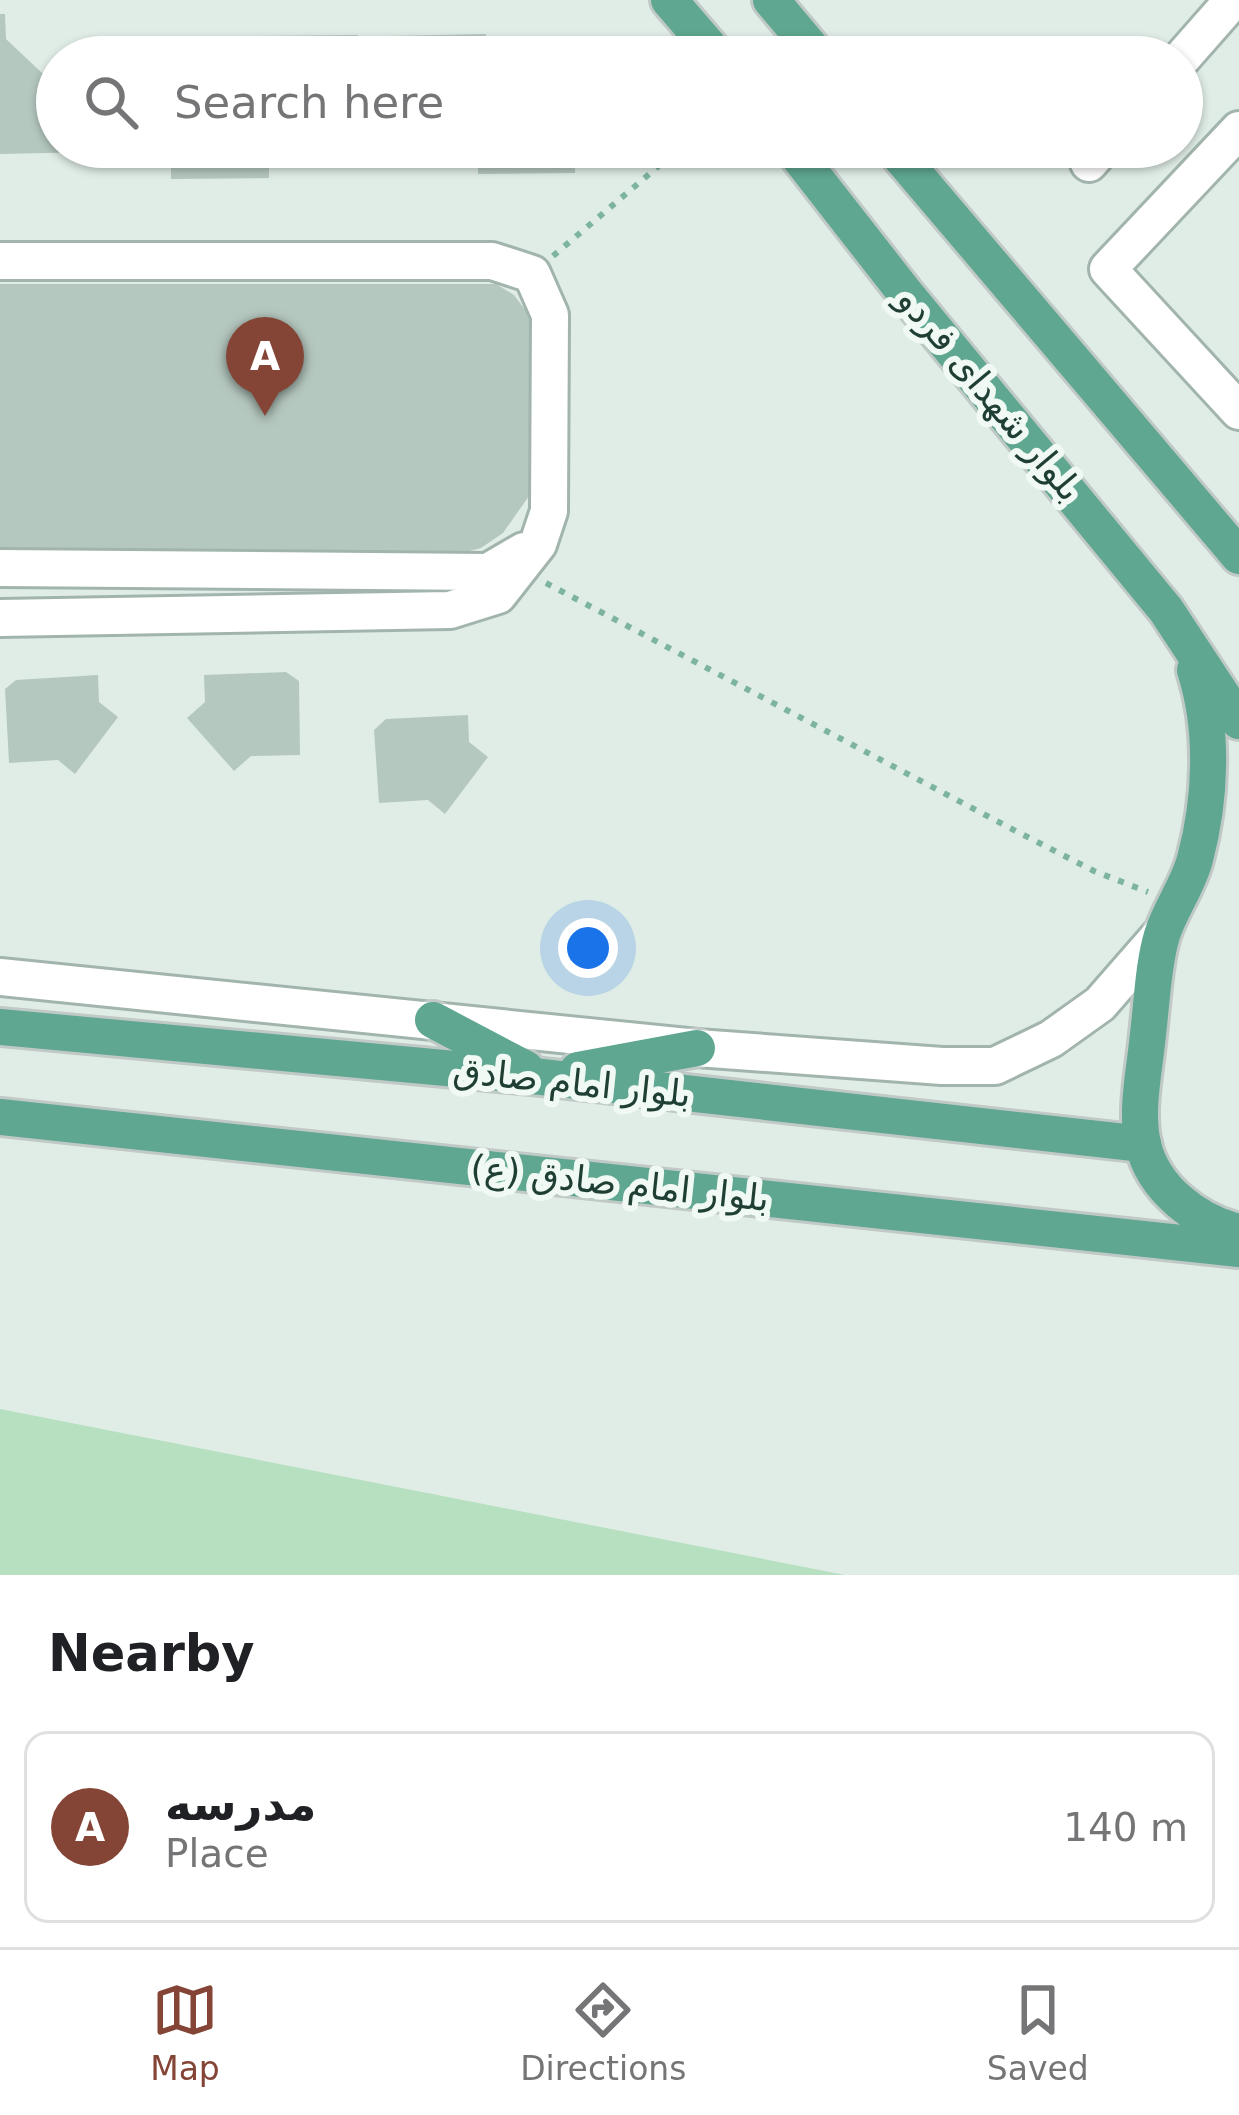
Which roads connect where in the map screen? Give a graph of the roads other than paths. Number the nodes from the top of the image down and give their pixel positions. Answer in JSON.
{"nodes":[{"id":1,"x":669,"y":0,"type":"edge"},
{"id":2,"x":771,"y":0,"type":"edge"},
{"id":3,"x":1233,"y":0,"type":"edge"},
{"id":4,"x":700,"y":36,"type":"edge"},
{"id":5,"x":802,"y":36,"type":"edge"},
{"id":6,"x":1201,"y":36,"type":"edge"},
{"id":7,"x":1233,"y":148,"type":"edge"},
{"id":8,"x":807,"y":168,"type":"edge"},
{"id":9,"x":910,"y":168,"type":"edge"},
{"id":10,"x":0,"y":261,"type":"edge"},
{"id":11,"x":1239,"y":411,"type":"edge"},
{"id":12,"x":528,"y":556,"type":"junction"},
{"id":13,"x":1239,"y":556,"type":"edge"},
{"id":14,"x":0,"y":568,"type":"edge"},
{"id":15,"x":0,"y":618,"type":"edge"},
{"id":16,"x":1186,"y":644,"type":"junction"},
{"id":17,"x":1239,"y":721,"type":"edge"},
{"id":18,"x":1162,"y":933,"type":"junction"},
{"id":19,"x":0,"y":977,"type":"edge"},
{"id":20,"x":434,"y":1020,"type":"junction"},
{"id":21,"x":0,"y":1027,"type":"edge"},
{"id":22,"x":698,"y":1048,"type":"junction"},
{"id":23,"x":542,"y":1077,"type":"junction"},
{"id":24,"x":0,"y":1118,"type":"edge"},
{"id":25,"x":1143,"y":1144,"type":"junction"},
{"id":26,"x":1239,"y":1232,"type":"edge"},
{"id":27,"x":1239,"y":1250,"type":"edge"}],
"edges":[{"from":1,"to":4,"type":"main road"},
{"from":2,"to":5,"type":"main road"},
{"from":3,"to":6,"type":"street"},
{"from":7,"to":11,"type":"street"},
{"from":8,"to":16,"type":"main road","name":"بلوار شهدای فردو"},
{"from":9,"to":13,"type":"main road"},
{"from":10,"to":12,"type":"street"},
{"from":12,"to":14,"type":"street"},
{"from":12,"to":15,"type":"street"},
{"from":16,"to":17,"type":"main road"},
{"from":16,"to":18,"type":"main road"},
{"from":18,"to":22,"type":"street"},
{"from":18,"to":25,"type":"main road"},
{"from":19,"to":20,"type":"street"},
{"from":20,"to":22,"type":"street"},
{"from":20,"to":23,"type":"main road"},
{"from":21,"to":23,"type":"main road","name":"بلوار امام صادق"},
{"from":22,"to":23,"type":"main road"},
{"from":23,"to":25,"type":"main road","name":"بلوار امام صادق"},
{"from":24,"to":27,"type":"main road","name":"بلوار امام صادق (ع)"},
{"from":25,"to":26,"type":"main road"}]}
